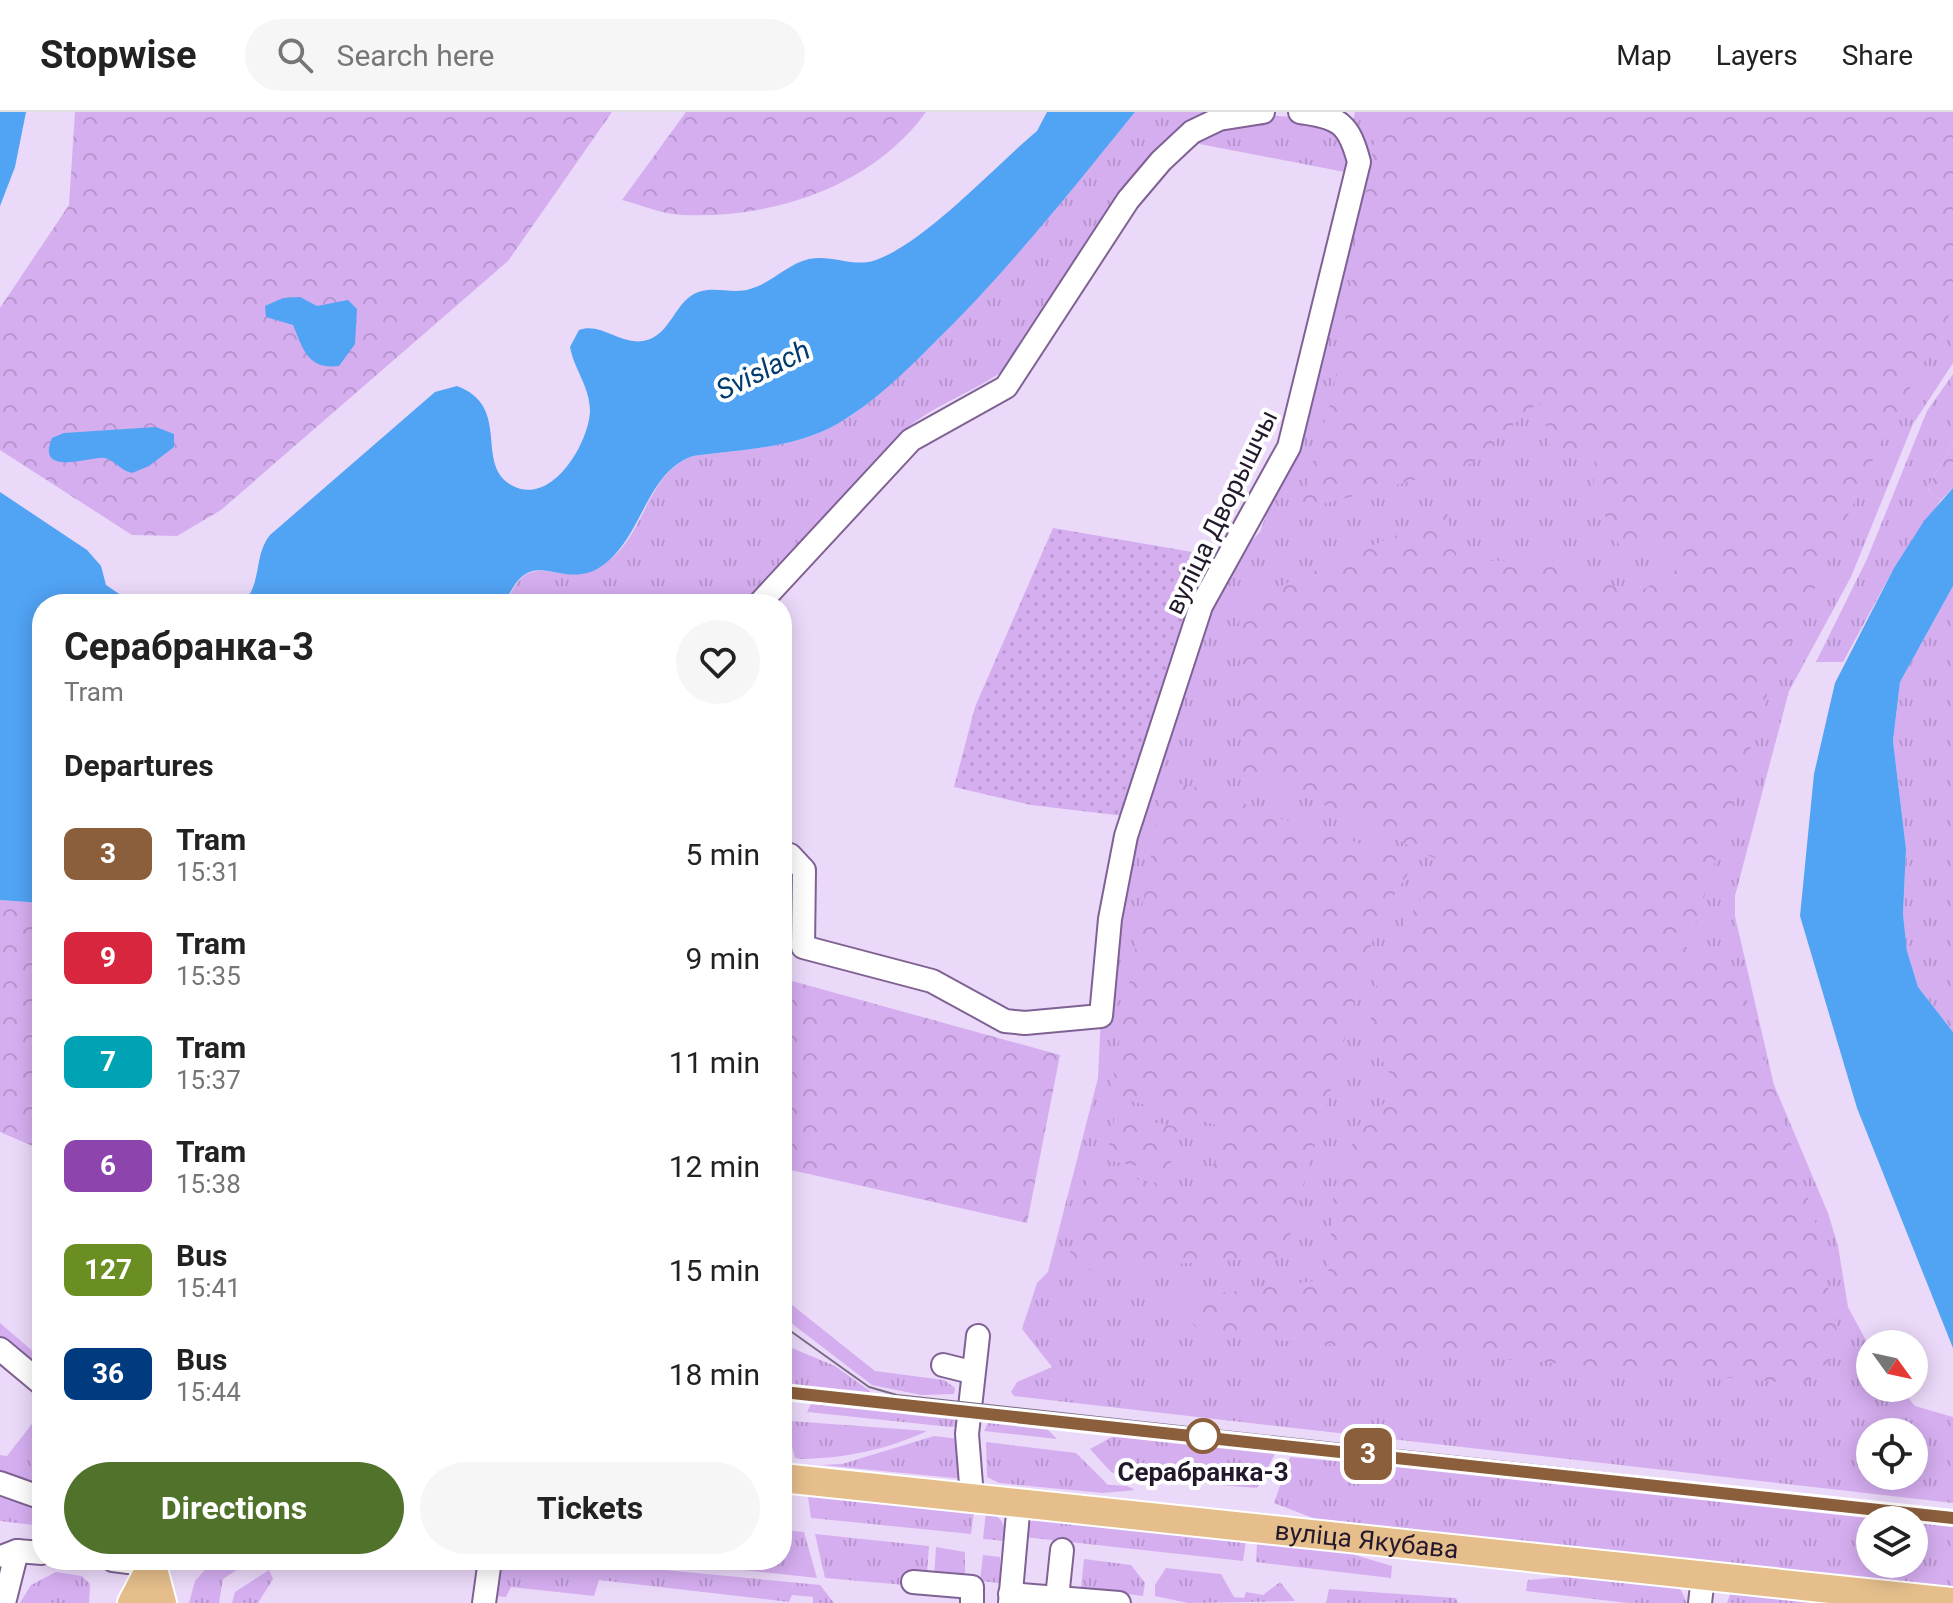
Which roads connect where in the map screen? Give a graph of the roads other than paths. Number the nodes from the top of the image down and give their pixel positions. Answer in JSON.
{"nodes":[{"id":1,"x":1263,"y":112,"type":"edge"},
{"id":2,"x":1300,"y":112,"type":"edge"},
{"id":3,"x":768,"y":594,"type":"edge"},
{"id":4,"x":792,"y":857,"type":"edge"},
{"id":5,"x":978,"y":1336,"type":"dead end"},
{"id":6,"x":0,"y":1349,"type":"edge"},
{"id":7,"x":943,"y":1365,"type":"dead end"},
{"id":8,"x":971,"y":1372,"type":"junction"},
{"id":9,"x":32,"y":1376,"type":"edge"},
{"id":10,"x":792,"y":1479,"type":"edge"},
{"id":11,"x":0,"y":1483,"type":"edge"},
{"id":12,"x":32,"y":1494,"type":"edge"},
{"id":13,"x":972,"y":1497,"type":"junction"},
{"id":14,"x":1019,"y":1502,"type":"junction"},
{"id":15,"x":6,"y":1550,"type":"edge"},
{"id":16,"x":1062,"y":1550,"type":"dead end"},
{"id":17,"x":32,"y":1552,"type":"edge"},
{"id":18,"x":153,"y":1570,"type":"edge"},
{"id":19,"x":158,"y":1570,"type":"edge"},
{"id":20,"x":489,"y":1570,"type":"edge"},
{"id":21,"x":913,"y":1582,"type":"dead end"},
{"id":22,"x":1702,"y":1590,"type":"edge"},
{"id":23,"x":1057,"y":1598,"type":"junction"},
{"id":24,"x":1010,"y":1599,"type":"edge"},
{"id":25,"x":1953,"y":1602,"type":"edge"},
{"id":26,"x":4,"y":1603,"type":"edge"},
{"id":27,"x":132,"y":1603,"type":"edge"},
{"id":28,"x":162,"y":1603,"type":"edge"},
{"id":29,"x":484,"y":1603,"type":"edge"},
{"id":30,"x":972,"y":1603,"type":"edge"},
{"id":31,"x":1119,"y":1603,"type":"edge"}],
"edges":[{"from":1,"to":3,"type":"street"},
{"from":2,"to":4,"type":"street","name":"вуліца Дворышчы"},
{"from":5,"to":8,"type":"street"},
{"from":6,"to":9,"type":"street"},
{"from":7,"to":8,"type":"street"},
{"from":8,"to":13,"type":"street"},
{"from":10,"to":13,"type":"main road","name":"вуліца Якубава"},
{"from":11,"to":12,"type":"street"},
{"from":13,"to":14,"type":"main road","name":"вуліца Якубава"},
{"from":14,"to":22,"type":"main road","name":"вуліца Якубава"},
{"from":14,"to":24,"type":"street"},
{"from":15,"to":17,"type":"street"},
{"from":15,"to":26,"type":"street"},
{"from":16,"to":23,"type":"street"},
{"from":18,"to":27,"type":"main road"},
{"from":19,"to":28,"type":"main road"},
{"from":20,"to":29,"type":"street"},
{"from":21,"to":30,"type":"street"},
{"from":22,"to":25,"type":"main road","name":"вуліца Якубава"},
{"from":23,"to":24,"type":"street"},
{"from":23,"to":31,"type":"street"}]}
